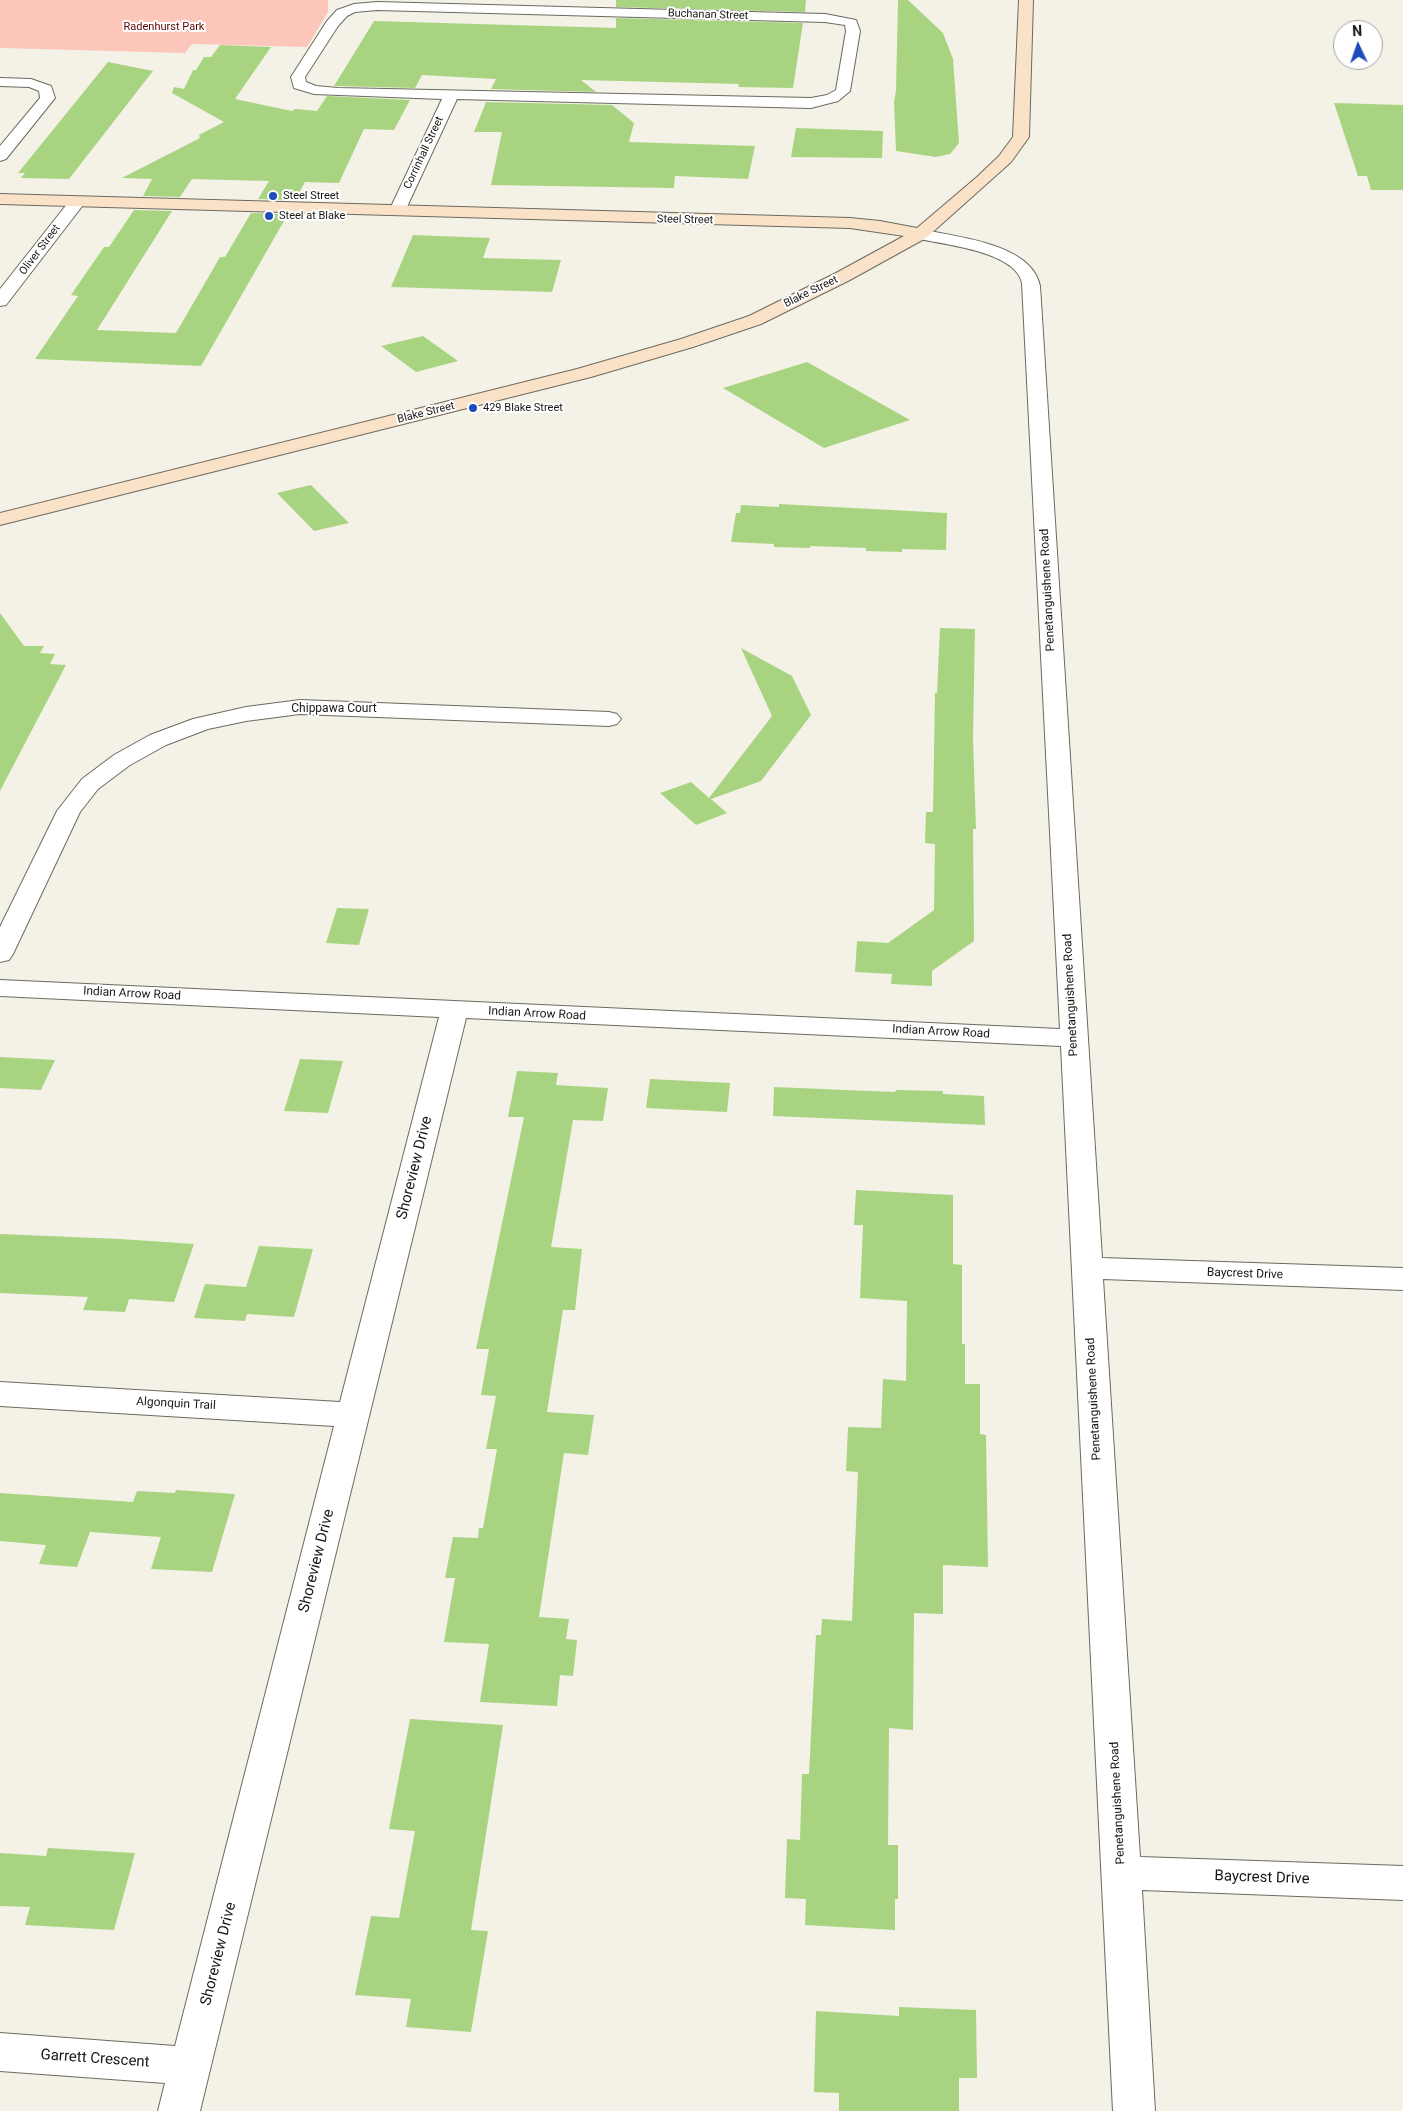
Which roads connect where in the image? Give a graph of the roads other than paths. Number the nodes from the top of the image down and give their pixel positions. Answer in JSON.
{"nodes":[{"id":1,"x":1026,"y":0,"type":"edge"},
{"id":2,"x":604,"y":6,"type":"edge"},
{"id":3,"x":0,"y":82,"type":"edge"},
{"id":4,"x":452,"y":94,"type":"junction"},
{"id":5,"x":0,"y":156,"type":"edge"},
{"id":6,"x":0,"y":199,"type":"edge"},
{"id":7,"x":77,"y":202,"type":"junction"},
{"id":8,"x":397,"y":211,"type":"junction"},
{"id":9,"x":920,"y":234,"type":"junction"},
{"id":10,"x":1,"y":300,"type":"edge"},
{"id":11,"x":0,"y":519,"type":"edge"},
{"id":12,"x":609,"y":719,"type":"dead end"},
{"id":13,"x":0,"y":954,"type":"edge"},
{"id":14,"x":0,"y":988,"type":"edge"},
{"id":15,"x":454,"y":1010,"type":"junction"},
{"id":16,"x":1074,"y":1038,"type":"junction"},
{"id":17,"x":1086,"y":1268,"type":"junction"},
{"id":18,"x":1403,"y":1279,"type":"edge"},
{"id":19,"x":0,"y":1394,"type":"edge"},
{"id":20,"x":353,"y":1415,"type":"junction"},
{"id":21,"x":1122,"y":1873,"type":"junction"},
{"id":22,"x":1403,"y":1883,"type":"edge"},
{"id":23,"x":0,"y":2052,"type":"edge"},
{"id":24,"x":190,"y":2066,"type":"junction"},
{"id":25,"x":179,"y":2111,"type":"edge"},
{"id":26,"x":1134,"y":2111,"type":"edge"}],
"edges":[{"from":1,"to":9,"type":"main road"},
{"from":2,"to":4,"type":"street","name":"Buchanan Street"},
{"from":2,"to":4,"type":"street","name":"Buchanan Street"},
{"from":3,"to":5,"type":"street"},
{"from":4,"to":8,"type":"street","name":"Corrinhall Street"},
{"from":6,"to":7,"type":"main road","name":"Steel Street"},
{"from":7,"to":8,"type":"main road","name":"Steel Street"},
{"from":7,"to":10,"type":"street","name":"Oliver Street"},
{"from":8,"to":9,"type":"main road","name":"Steel Street"},
{"from":9,"to":11,"type":"main road","name":"Blake Street"},
{"from":9,"to":16,"type":"street","name":"Penetanguishene Road"},
{"from":12,"to":13,"type":"street","name":"Chippawa Court"},
{"from":14,"to":15,"type":"street","name":"Indian Arrow Road"},
{"from":15,"to":16,"type":"street","name":"Indian Arrow Road"},
{"from":15,"to":20,"type":"street","name":"Shoreview Drive"},
{"from":16,"to":17,"type":"street","name":"Penetanguishene Road"},
{"from":17,"to":18,"type":"street","name":"Baycrest Drive"},
{"from":17,"to":21,"type":"street","name":"Penetanguishene Road"},
{"from":19,"to":20,"type":"street","name":"Algonquin Trail"},
{"from":20,"to":24,"type":"street","name":"Shoreview Drive"},
{"from":21,"to":22,"type":"street","name":"Baycrest Drive"},
{"from":21,"to":26,"type":"street","name":"Penetanguishene Road"},
{"from":23,"to":24,"type":"street","name":"Garrett Crescent"},
{"from":24,"to":25,"type":"street","name":"Shoreview Drive"}]}
